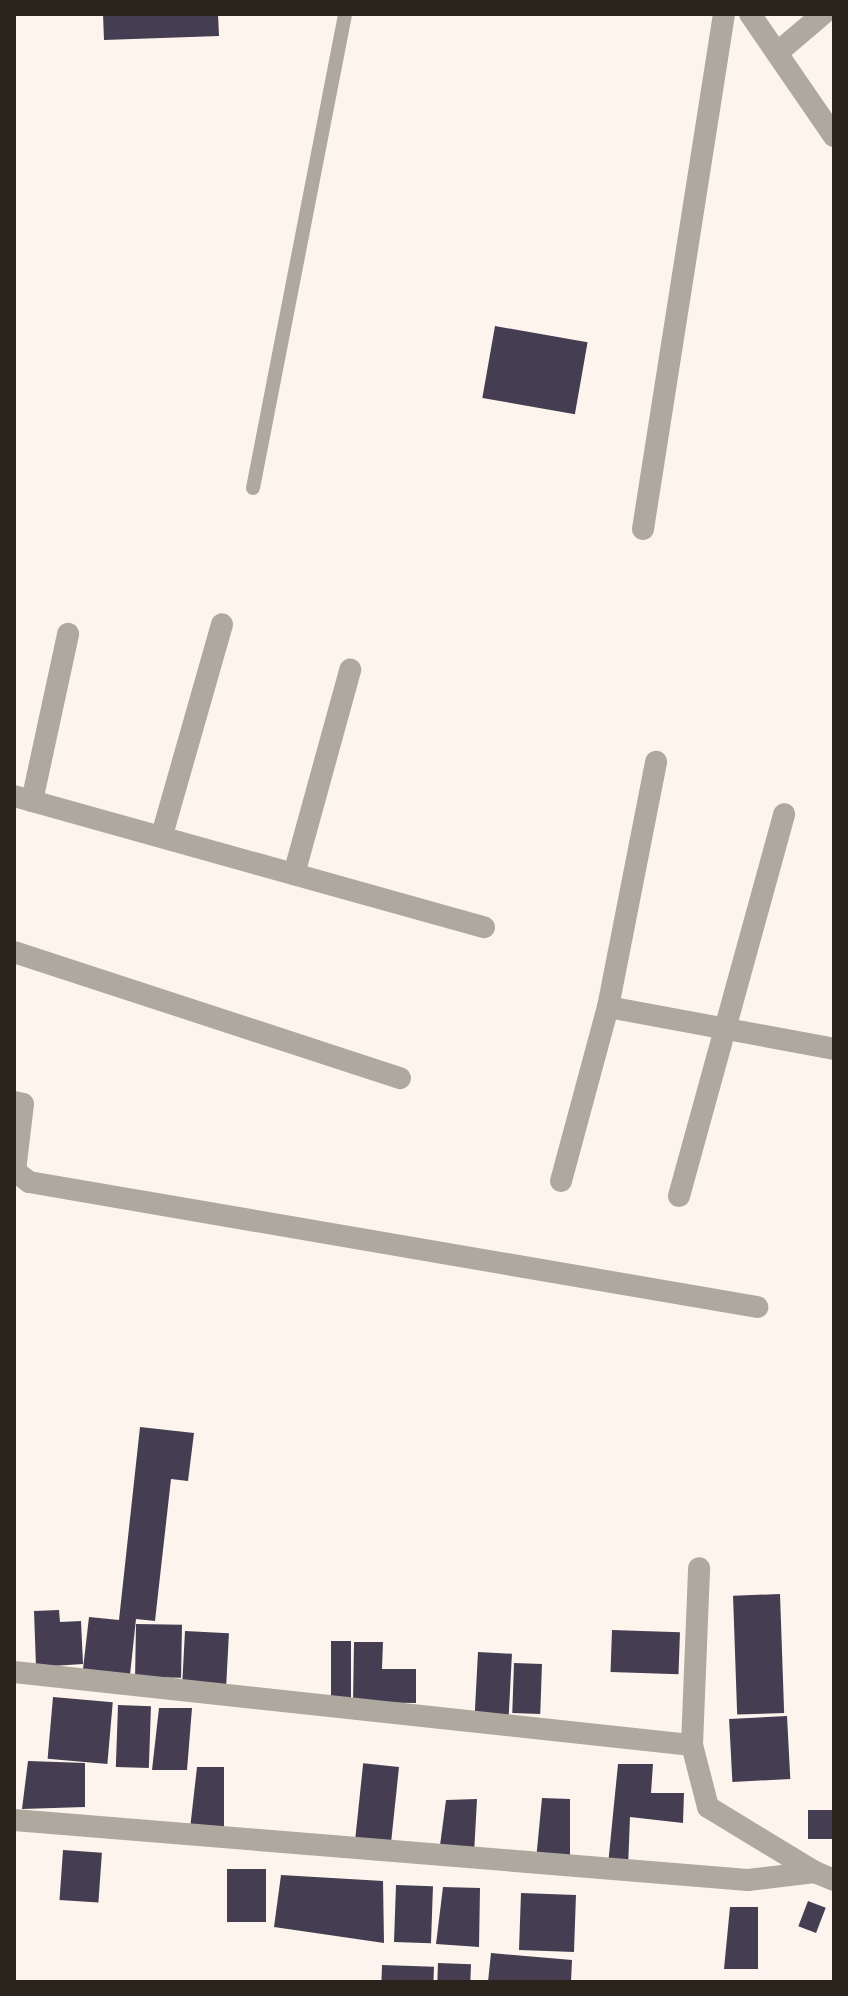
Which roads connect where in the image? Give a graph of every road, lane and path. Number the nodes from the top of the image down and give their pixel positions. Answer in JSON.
{"nodes":[{"id":1,"x":345,"y":14,"type":"edge"},
{"id":2,"x":724,"y":14,"type":"edge"},
{"id":3,"x":750,"y":14,"type":"edge"},
{"id":4,"x":823,"y":14,"type":"edge"},
{"id":5,"x":777,"y":53,"type":"junction"},
{"id":6,"x":834,"y":136,"type":"edge"},
{"id":7,"x":253,"y":488,"type":"dead end"},
{"id":8,"x":643,"y":529,"type":"dead end"},
{"id":9,"x":222,"y":624,"type":"dead end"},
{"id":10,"x":68,"y":634,"type":"dead end"},
{"id":11,"x":350,"y":670,"type":"dead end"},
{"id":12,"x":656,"y":762,"type":"dead end"},
{"id":13,"x":23,"y":798,"type":"edge"},
{"id":14,"x":784,"y":814,"type":"dead end"},
{"id":15,"x":162,"y":835,"type":"junction"},
{"id":16,"x":294,"y":874,"type":"junction"},
{"id":17,"x":484,"y":927,"type":"dead end"},
{"id":18,"x":14,"y":952,"type":"edge"},
{"id":19,"x":608,"y":1007,"type":"junction"},
{"id":20,"x":728,"y":1029,"type":"junction"},
{"id":21,"x":834,"y":1049,"type":"edge"},
{"id":22,"x":400,"y":1078,"type":"dead end"},
{"id":23,"x":14,"y":1102,"type":"edge"},
{"id":24,"x":561,"y":1181,"type":"dead end"},
{"id":25,"x":679,"y":1196,"type":"dead end"},
{"id":26,"x":757,"y":1307,"type":"dead end"},
{"id":27,"x":699,"y":1568,"type":"dead end"},
{"id":28,"x":14,"y":1672,"type":"edge"},
{"id":29,"x":692,"y":1745,"type":"junction"},
{"id":30,"x":14,"y":1820,"type":"edge"},
{"id":31,"x":824,"y":1876,"type":"edge"}],
"edges":[{"from":1,"to":7,"type":"lane"},
{"from":2,"to":8,"type":"street"},
{"from":3,"to":5,"type":"street"},
{"from":4,"to":5,"type":"street"},
{"from":5,"to":6,"type":"street"},
{"from":9,"to":15,"type":"street"},
{"from":10,"to":13,"type":"street"},
{"from":11,"to":16,"type":"street"},
{"from":12,"to":19,"type":"street"},
{"from":13,"to":15,"type":"street"},
{"from":14,"to":20,"type":"street"},
{"from":15,"to":16,"type":"street"},
{"from":16,"to":17,"type":"street"},
{"from":18,"to":22,"type":"street"},
{"from":19,"to":20,"type":"street"},
{"from":19,"to":24,"type":"street"},
{"from":20,"to":21,"type":"street"},
{"from":20,"to":25,"type":"street"},
{"from":23,"to":26,"type":"street"},
{"from":27,"to":29,"type":"street"},
{"from":28,"to":29,"type":"street"},
{"from":29,"to":31,"type":"street"},
{"from":30,"to":31,"type":"street"}]}
